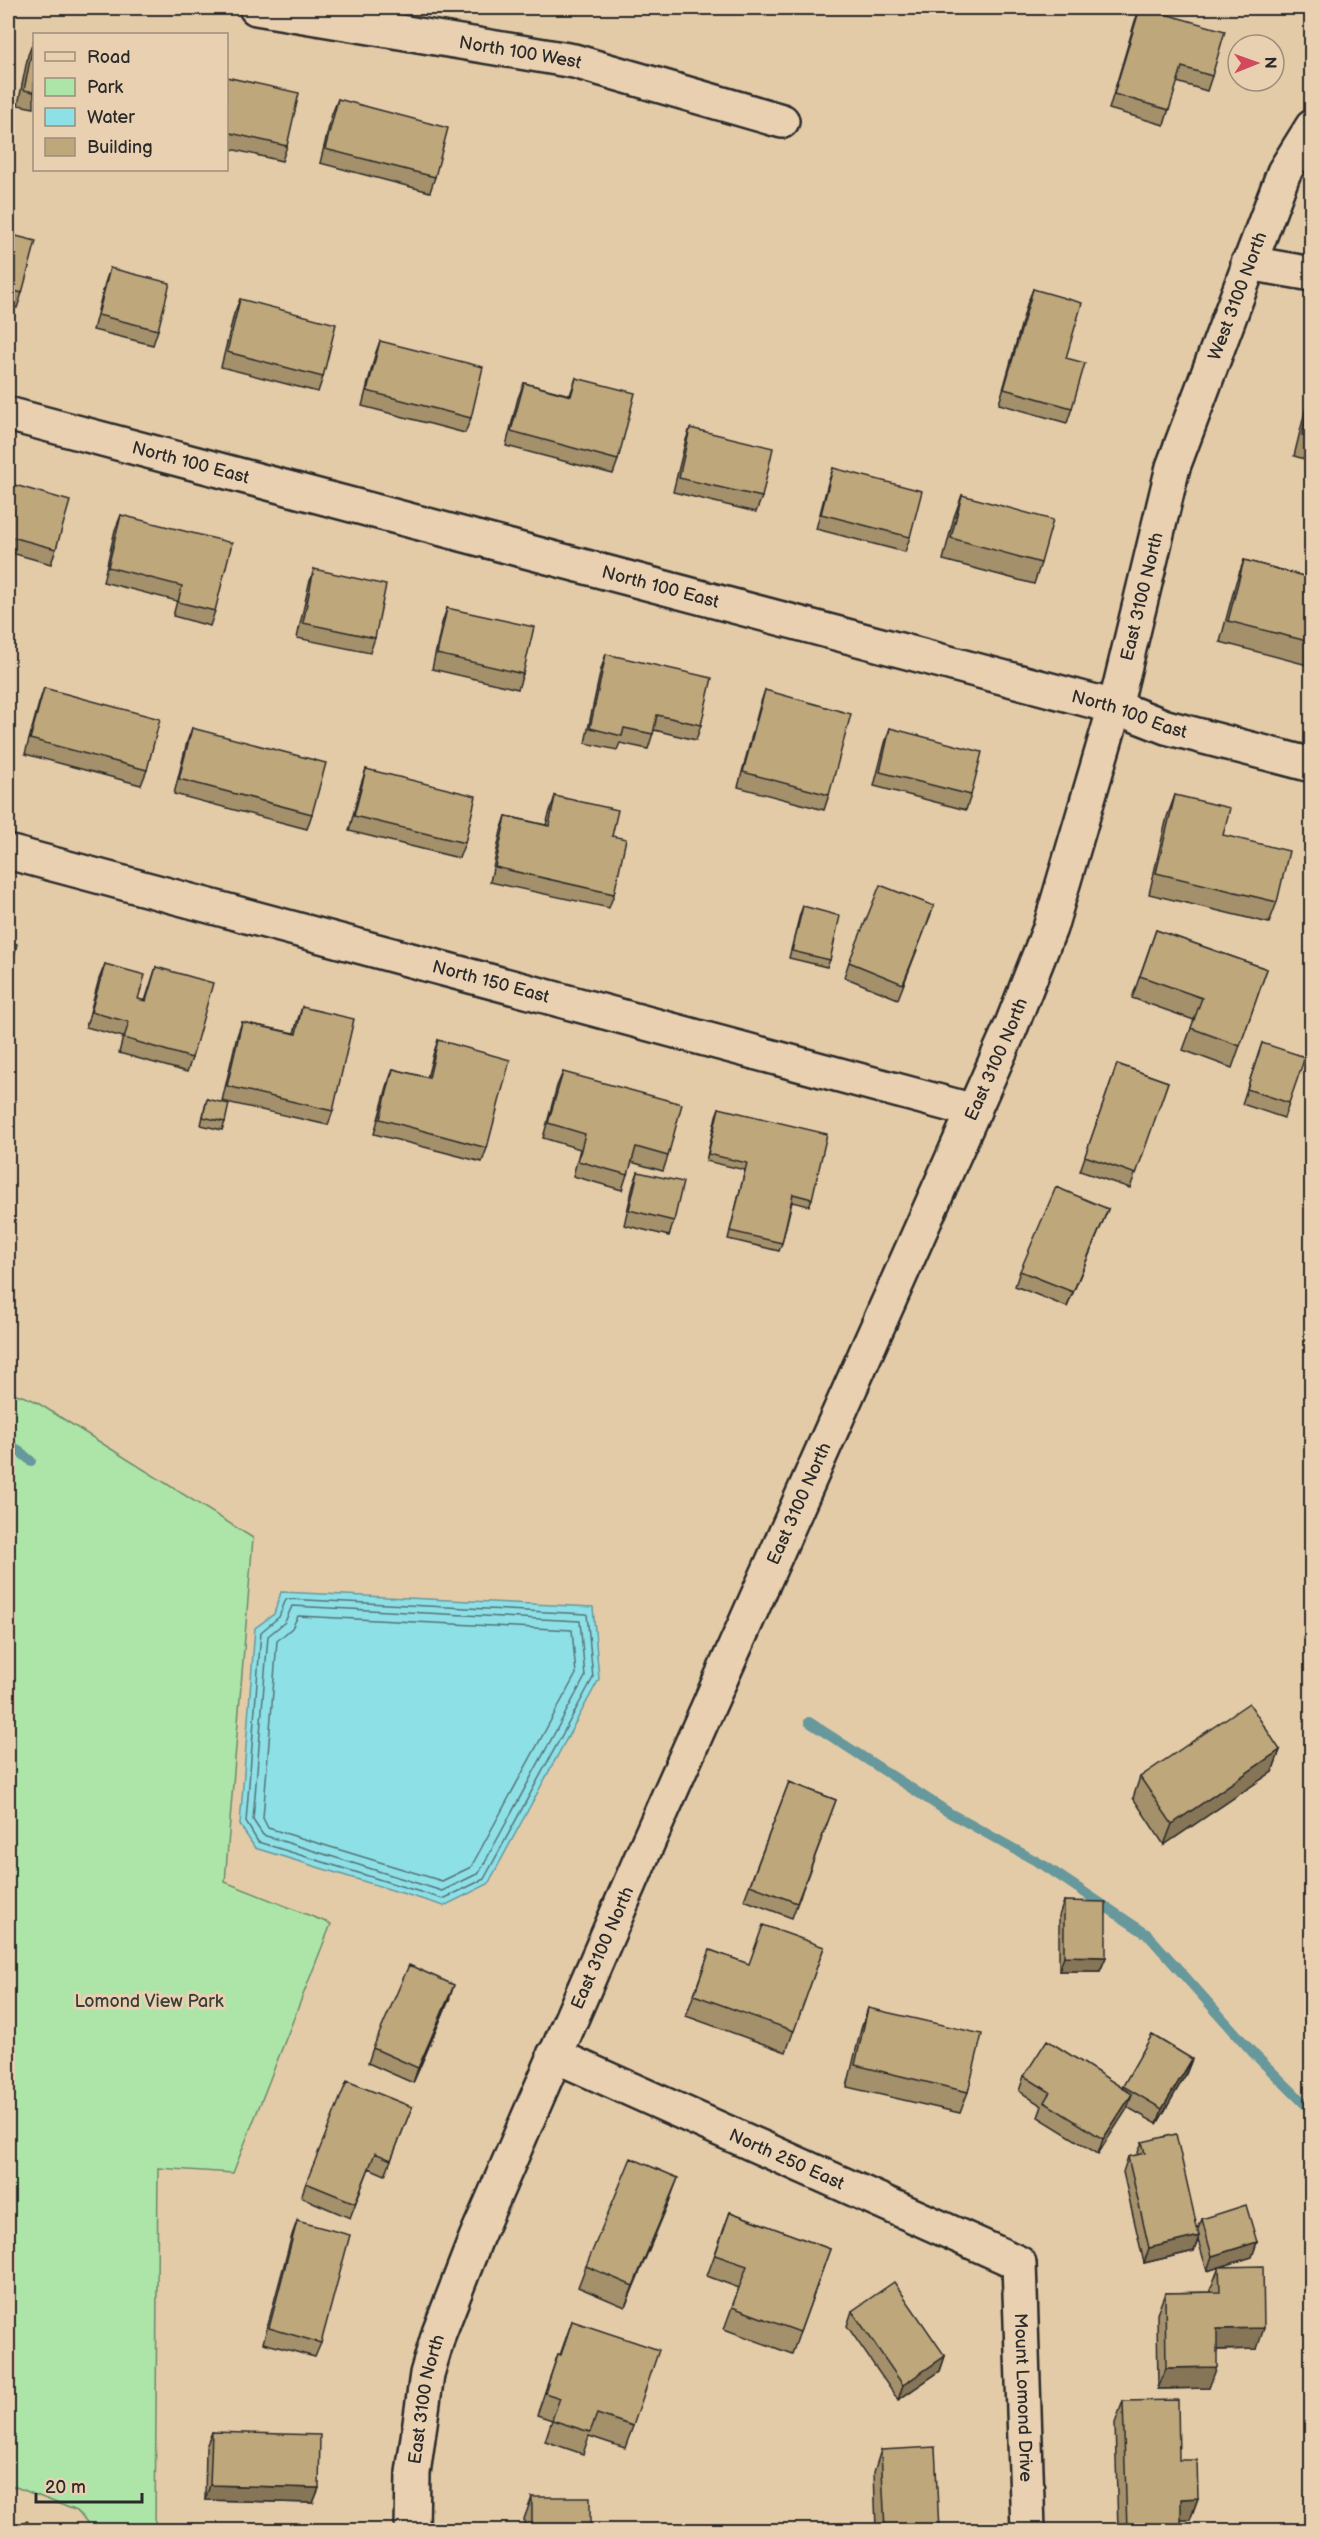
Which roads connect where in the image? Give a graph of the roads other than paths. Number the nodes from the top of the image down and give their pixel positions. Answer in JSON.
{"nodes":[{"id":1,"x":256,"y":8,"type":"edge"},
{"id":2,"x":782,"y":121,"type":"dead end"},
{"id":3,"x":1311,"y":127,"type":"edge"},
{"id":4,"x":1248,"y":263,"type":"junction"},
{"id":5,"x":1311,"y":274,"type":"edge"},
{"id":6,"x":8,"y":414,"type":"edge"},
{"id":7,"x":1173,"y":467,"type":"joint"},
{"id":8,"x":1115,"y":707,"type":"junction"},
{"id":9,"x":1311,"y":765,"type":"edge"},
{"id":10,"x":8,"y":852,"type":"edge"},
{"id":11,"x":974,"y":1111,"type":"junction"},
{"id":12,"x":554,"y":2055,"type":"junction"},
{"id":13,"x":1018,"y":2263,"type":"joint"},
{"id":14,"x":412,"y":2530,"type":"edge"},
{"id":15,"x":1029,"y":2530,"type":"edge"}],
"edges":[{"from":1,"to":2,"type":"street","name":"North 100 West"},
{"from":3,"to":4,"type":"street","name":"West 3100 North"},
{"from":4,"to":5,"type":"street"},
{"from":4,"to":7,"type":"street","name":"West 3100 North"},
{"from":6,"to":8,"type":"street","name":"North 100 East"},
{"from":7,"to":8,"type":"street","name":"East 3100 North"},
{"from":8,"to":9,"type":"street","name":"North 100 East"},
{"from":8,"to":11,"type":"street","name":"East 3100 North"},
{"from":10,"to":11,"type":"street","name":"North 150 East"},
{"from":11,"to":12,"type":"street","name":"East 3100 North"},
{"from":12,"to":13,"type":"street","name":"North 250 East"},
{"from":12,"to":14,"type":"street","name":"East 3100 North"},
{"from":13,"to":15,"type":"street","name":"Mount Lomond Drive"}]}
